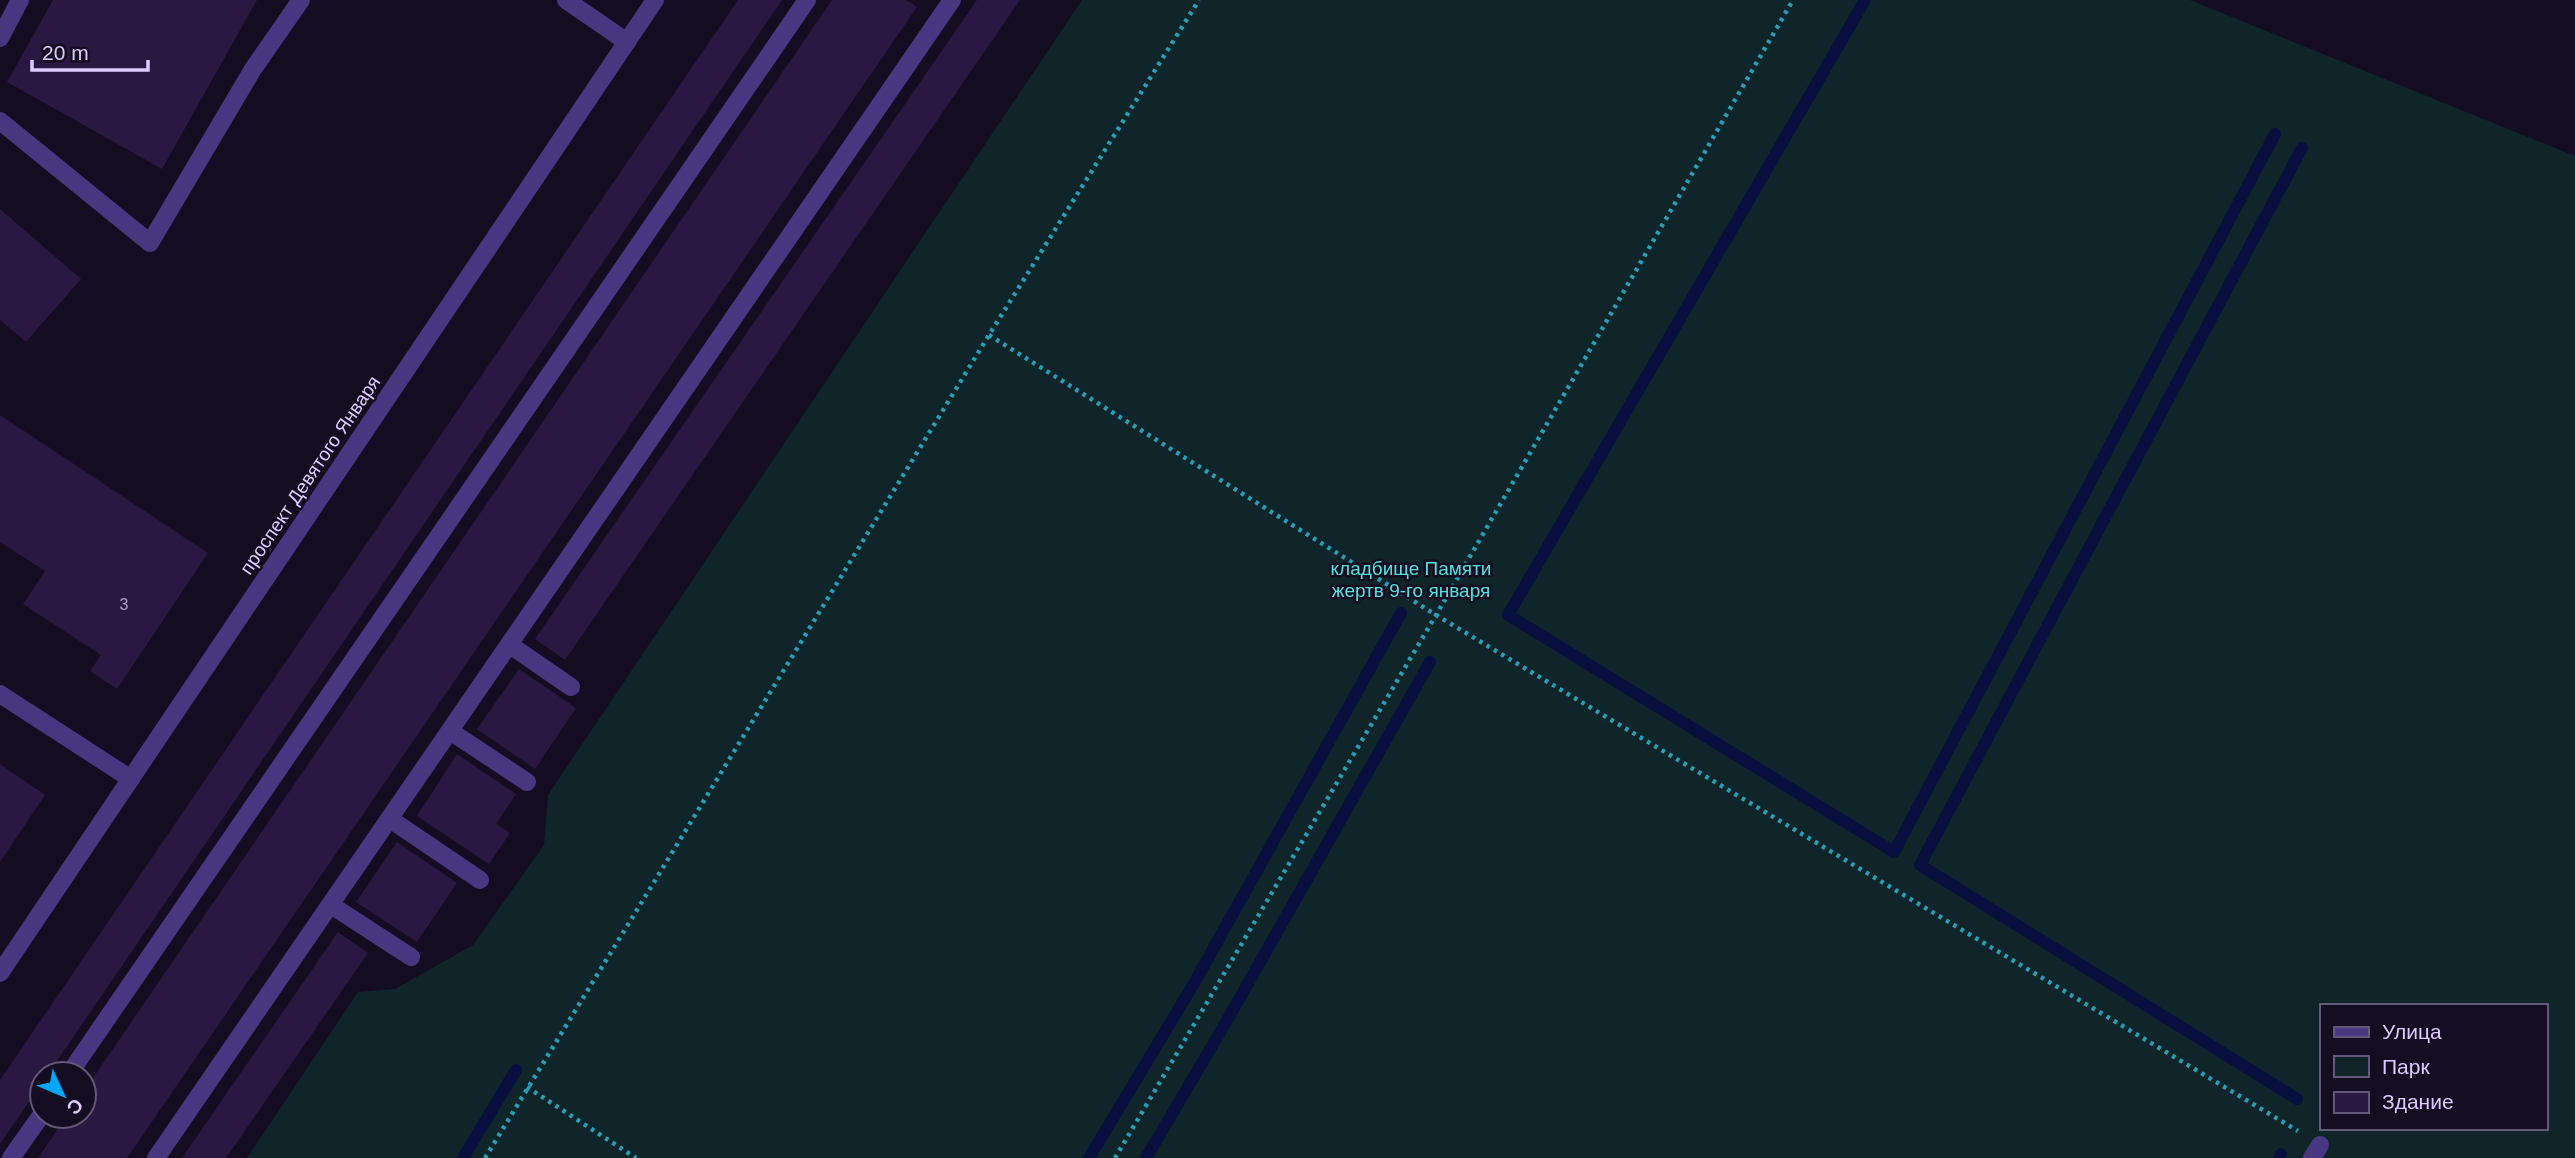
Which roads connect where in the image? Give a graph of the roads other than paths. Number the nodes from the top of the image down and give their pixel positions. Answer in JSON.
{"nodes":[{"id":1,"x":20,"y":0,"type":"edge"},
{"id":2,"x":301,"y":0,"type":"edge"},
{"id":3,"x":566,"y":0,"type":"edge"},
{"id":4,"x":655,"y":0,"type":"edge"},
{"id":5,"x":807,"y":0,"type":"edge"},
{"id":6,"x":952,"y":0,"type":"edge"},
{"id":7,"x":0,"y":38,"type":"edge"},
{"id":8,"x":627,"y":42,"type":"junction"},
{"id":9,"x":0,"y":121,"type":"edge"},
{"id":10,"x":510,"y":645,"type":"junction"},
{"id":11,"x":571,"y":687,"type":"dead end"},
{"id":12,"x":0,"y":694,"type":"edge"},
{"id":13,"x":450,"y":731,"type":"junction"},
{"id":14,"x":131,"y":779,"type":"junction"},
{"id":15,"x":527,"y":782,"type":"dead end"},
{"id":16,"x":390,"y":819,"type":"junction"},
{"id":17,"x":480,"y":880,"type":"dead end"},
{"id":18,"x":331,"y":905,"type":"junction"},
{"id":19,"x":411,"y":957,"type":"dead end"},
{"id":20,"x":0,"y":973,"type":"edge"},
{"id":21,"x":79,"y":1060,"type":"edge"},
{"id":22,"x":31,"y":1130,"type":"edge"},
{"id":23,"x":11,"y":1158,"type":"edge"},
{"id":24,"x":156,"y":1158,"type":"edge"}],
"edges":[{"from":1,"to":7,"type":"street"},
{"from":2,"to":9,"type":"street"},
{"from":3,"to":8,"type":"street"},
{"from":4,"to":8,"type":"street","name":"проспект Девятого Января"},
{"from":5,"to":21,"type":"street"},
{"from":6,"to":10,"type":"street"},
{"from":8,"to":14,"type":"street","name":"проспект Девятого Января"},
{"from":10,"to":11,"type":"street"},
{"from":10,"to":13,"type":"street"},
{"from":12,"to":14,"type":"street"},
{"from":13,"to":15,"type":"street"},
{"from":13,"to":16,"type":"street"},
{"from":14,"to":20,"type":"street","name":"проспект Девятого Января"},
{"from":16,"to":17,"type":"street"},
{"from":16,"to":18,"type":"street"},
{"from":18,"to":19,"type":"street"},
{"from":18,"to":24,"type":"street"},
{"from":22,"to":23,"type":"street"}]}
